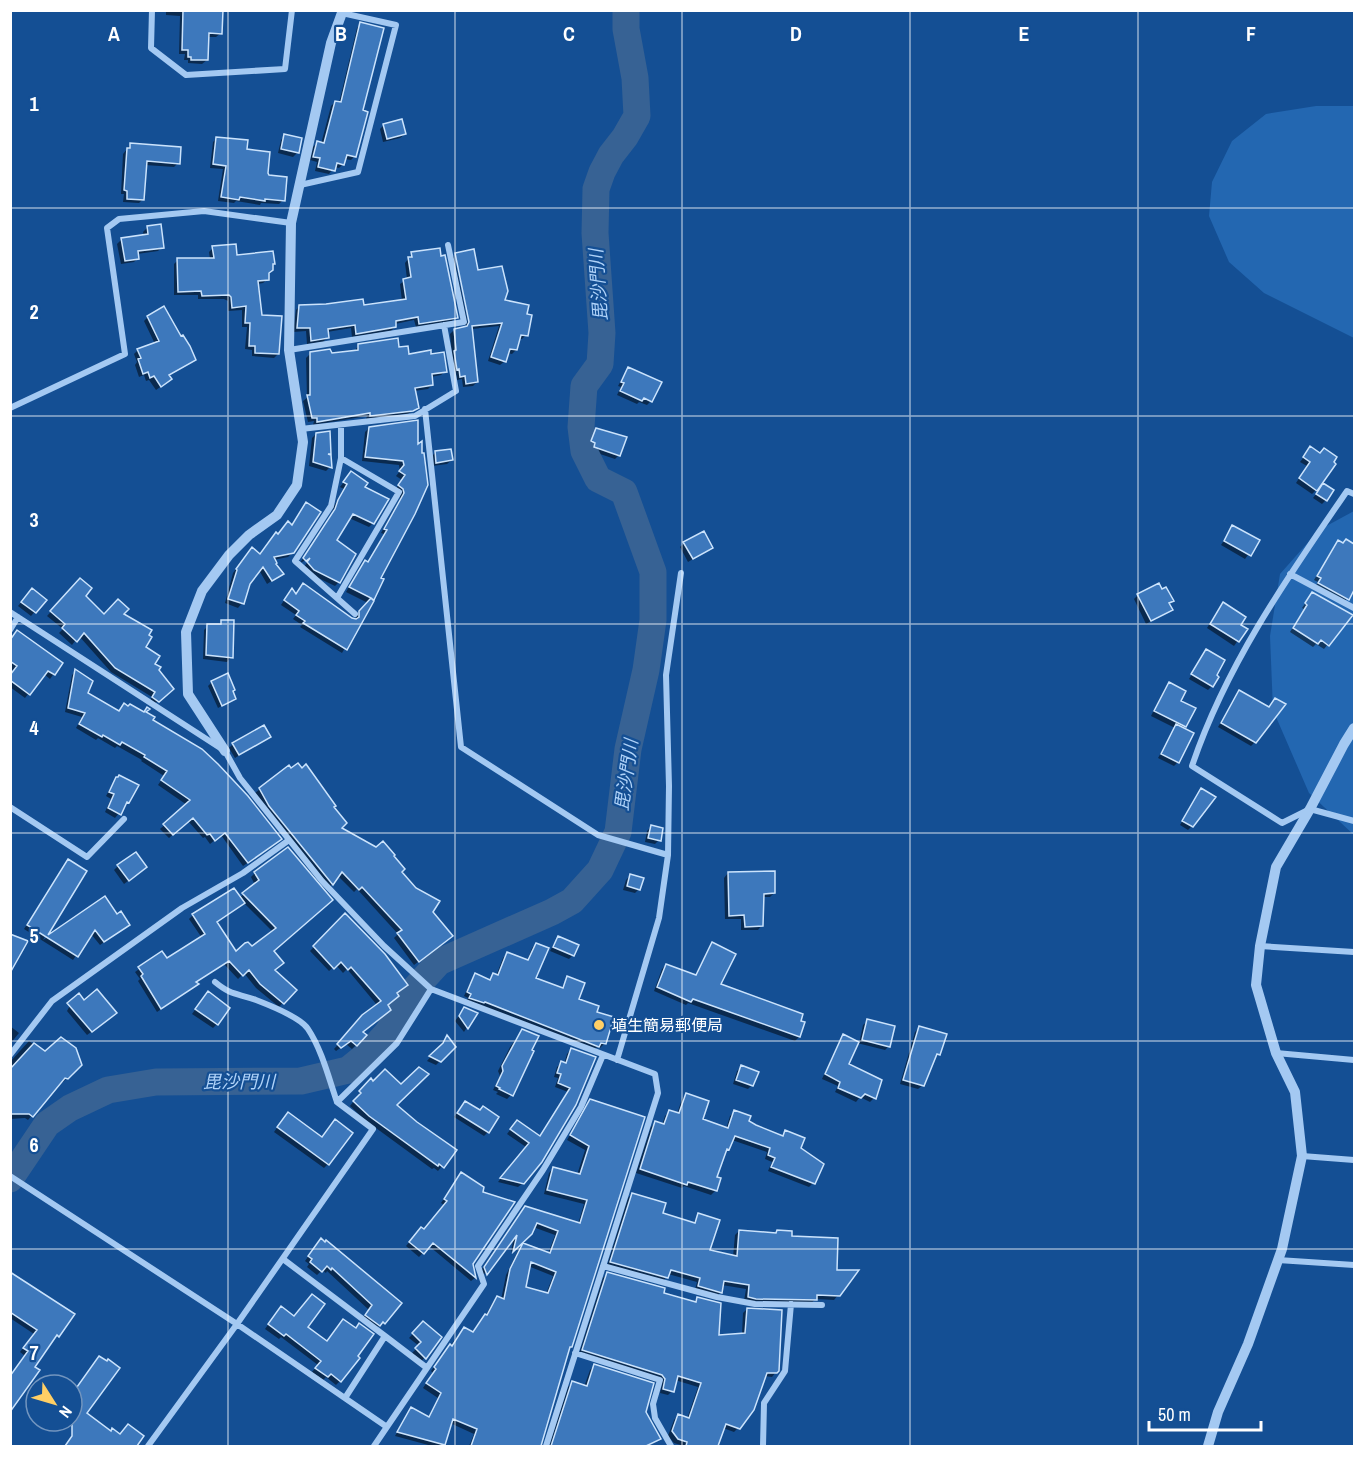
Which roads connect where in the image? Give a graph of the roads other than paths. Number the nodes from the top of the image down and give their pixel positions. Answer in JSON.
{"nodes":[{"id":1,"x":152,"y":10,"type":"edge"},
{"id":2,"x":292,"y":10,"type":"edge"},
{"id":3,"x":343,"y":12,"type":"edge"},
{"id":4,"x":300,"y":185,"type":"junction"},
{"id":5,"x":291,"y":223,"type":"junction"},
{"id":6,"x":448,"y":245,"type":"dead end"},
{"id":7,"x":444,"y":325,"type":"junction"},
{"id":8,"x":289,"y":350,"type":"junction"},
{"id":9,"x":10,"y":408,"type":"edge"},
{"id":10,"x":425,"y":409,"type":"junction"},
{"id":11,"x":341,"y":424,"type":"junction"},
{"id":12,"x":301,"y":429,"type":"junction"},
{"id":13,"x":341,"y":458,"type":"junction"},
{"id":14,"x":1354,"y":494,"type":"edge"},
{"id":15,"x":681,"y":573,"type":"dead end"},
{"id":16,"x":1290,"y":574,"type":"junction"},
{"id":17,"x":337,"y":598,"type":"junction"},
{"id":18,"x":1354,"y":608,"type":"edge"},
{"id":19,"x":10,"y":612,"type":"edge"},
{"id":20,"x":355,"y":614,"type":"dead end"},
{"id":21,"x":18,"y":617,"type":"junction"},
{"id":22,"x":10,"y":630,"type":"edge"},
{"id":23,"x":1354,"y":728,"type":"edge"},
{"id":24,"x":225,"y":751,"type":"junction"},
{"id":25,"x":10,"y":807,"type":"edge"},
{"id":26,"x":1310,"y":809,"type":"junction"},
{"id":27,"x":124,"y":819,"type":"dead end"},
{"id":28,"x":1354,"y":821,"type":"edge"},
{"id":29,"x":289,"y":840,"type":"junction"},
{"id":30,"x":668,"y":855,"type":"junction"},
{"id":31,"x":1260,"y":946,"type":"junction"},
{"id":32,"x":1354,"y":952,"type":"edge"},
{"id":33,"x":215,"y":982,"type":"dead end"},
{"id":34,"x":430,"y":989,"type":"junction"},
{"id":35,"x":1276,"y":1053,"type":"junction"},
{"id":36,"x":10,"y":1055,"type":"edge"},
{"id":37,"x":603,"y":1055,"type":"junction"},
{"id":38,"x":616,"y":1059,"type":"junction"},
{"id":39,"x":1354,"y":1060,"type":"edge"},
{"id":40,"x":337,"y":1102,"type":"junction"},
{"id":41,"x":1302,"y":1156,"type":"junction"},
{"id":42,"x":1354,"y":1160,"type":"edge"},
{"id":43,"x":10,"y":1176,"type":"edge"},
{"id":44,"x":283,"y":1258,"type":"junction"},
{"id":45,"x":1278,"y":1260,"type":"junction"},
{"id":46,"x":1354,"y":1265,"type":"edge"},
{"id":47,"x":603,"y":1266,"type":"junction"},
{"id":48,"x":791,"y":1304,"type":"junction"},
{"id":49,"x":822,"y":1305,"type":"dead end"},
{"id":50,"x":237,"y":1324,"type":"junction"},
{"id":51,"x":385,"y":1336,"type":"junction"},
{"id":52,"x":575,"y":1353,"type":"junction"},
{"id":53,"x":427,"y":1368,"type":"junction"},
{"id":54,"x":345,"y":1398,"type":"junction"},
{"id":55,"x":387,"y":1427,"type":"junction"},
{"id":56,"x":148,"y":1446,"type":"edge"},
{"id":57,"x":374,"y":1446,"type":"edge"},
{"id":58,"x":546,"y":1446,"type":"edge"},
{"id":59,"x":671,"y":1446,"type":"edge"},
{"id":60,"x":763,"y":1446,"type":"edge"},
{"id":61,"x":1208,"y":1446,"type":"edge"}],
"edges":[{"from":1,"to":2,"type":"street"},
{"from":3,"to":4,"type":"street"},
{"from":3,"to":4,"type":"street"},
{"from":4,"to":5,"type":"street"},
{"from":5,"to":8,"type":"street"},
{"from":5,"to":9,"type":"street"},
{"from":6,"to":7,"type":"street"},
{"from":7,"to":8,"type":"street"},
{"from":7,"to":10,"type":"street"},
{"from":8,"to":12,"type":"street"},
{"from":10,"to":11,"type":"street"},
{"from":10,"to":30,"type":"street"},
{"from":11,"to":12,"type":"street"},
{"from":11,"to":13,"type":"street"},
{"from":12,"to":24,"type":"street"},
{"from":13,"to":17,"type":"street"},
{"from":13,"to":17,"type":"street"},
{"from":14,"to":16,"type":"street"},
{"from":15,"to":30,"type":"street"},
{"from":16,"to":18,"type":"street"},
{"from":16,"to":26,"type":"street"},
{"from":17,"to":20,"type":"street"},
{"from":19,"to":21,"type":"street"},
{"from":21,"to":22,"type":"street"},
{"from":21,"to":24,"type":"street"},
{"from":23,"to":26,"type":"street"},
{"from":24,"to":29,"type":"street"},
{"from":25,"to":27,"type":"street"},
{"from":26,"to":28,"type":"street"},
{"from":26,"to":31,"type":"street"},
{"from":29,"to":34,"type":"street"},
{"from":29,"to":36,"type":"street"},
{"from":30,"to":38,"type":"street"},
{"from":31,"to":32,"type":"street"},
{"from":31,"to":35,"type":"street"},
{"from":33,"to":40,"type":"street"},
{"from":34,"to":37,"type":"street"},
{"from":34,"to":40,"type":"street"},
{"from":35,"to":39,"type":"street"},
{"from":35,"to":41,"type":"street"},
{"from":37,"to":38,"type":"street"},
{"from":37,"to":53,"type":"street"},
{"from":38,"to":47,"type":"street"},
{"from":40,"to":44,"type":"street"},
{"from":41,"to":42,"type":"street"},
{"from":41,"to":45,"type":"street"},
{"from":43,"to":50,"type":"street"},
{"from":44,"to":50,"type":"street"},
{"from":44,"to":51,"type":"street"},
{"from":45,"to":46,"type":"street"},
{"from":45,"to":61,"type":"street"},
{"from":47,"to":48,"type":"street"},
{"from":47,"to":52,"type":"street"},
{"from":48,"to":49,"type":"street"},
{"from":48,"to":60,"type":"street"},
{"from":50,"to":54,"type":"street"},
{"from":50,"to":56,"type":"street"},
{"from":51,"to":53,"type":"street"},
{"from":51,"to":54,"type":"street"},
{"from":52,"to":58,"type":"street"},
{"from":52,"to":59,"type":"street"},
{"from":53,"to":55,"type":"street"},
{"from":54,"to":55,"type":"street"},
{"from":55,"to":57,"type":"street"}]}
